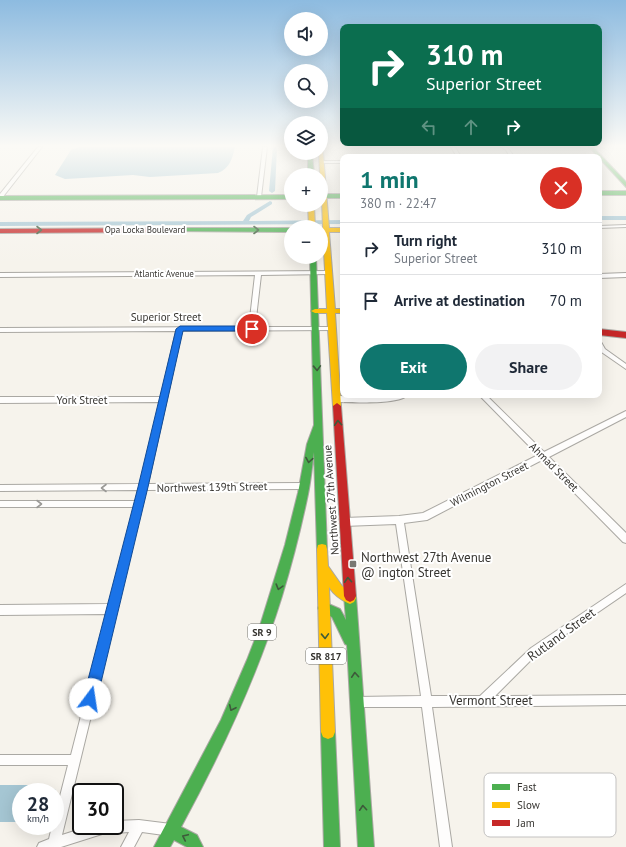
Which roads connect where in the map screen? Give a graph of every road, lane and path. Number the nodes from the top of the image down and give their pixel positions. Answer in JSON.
{"nodes":[{"id":1,"x":8,"y":187,"type":"edge"},
{"id":2,"x":260,"y":187,"type":"edge"},
{"id":3,"x":602,"y":193,"type":"edge"},
{"id":4,"x":626,"y":193,"type":"edge"},
{"id":5,"x":328,"y":196,"type":"edge"},
{"id":6,"x":340,"y":196,"type":"edge"},
{"id":7,"x":0,"y":197,"type":"edge"},
{"id":8,"x":259,"y":197,"type":"junction"},
{"id":9,"x":284,"y":197,"type":"edge"},
{"id":10,"x":626,"y":226,"type":"edge"},
{"id":11,"x":328,"y":227,"type":"edge"},
{"id":12,"x":602,"y":227,"type":"edge"},
{"id":13,"x":340,"y":229,"type":"edge"},
{"id":14,"x":284,"y":230,"type":"edge"},
{"id":15,"x":0,"y":231,"type":"edge"},
{"id":16,"x":313,"y":264,"type":"edge"},
{"id":17,"x":327,"y":264,"type":"edge"},
{"id":18,"x":314,"y":273,"type":"junction"},
{"id":19,"x":328,"y":273,"type":"junction"},
{"id":20,"x":258,"y":274,"type":"junction"},
{"id":21,"x":0,"y":275,"type":"edge"},
{"id":22,"x":626,"y":275,"type":"edge"},
{"id":23,"x":602,"y":276,"type":"edge"},
{"id":24,"x":315,"y":311,"type":"junction"},
{"id":25,"x":331,"y":311,"type":"junction"},
{"id":26,"x":340,"y":311,"type":"edge"},
{"id":27,"x":180,"y":329,"type":"junction"},
{"id":28,"x":252,"y":329,"type":"junction"},
{"id":29,"x":316,"y":329,"type":"junction"},
{"id":30,"x":332,"y":329,"type":"junction"},
{"id":31,"x":0,"y":330,"type":"edge"},
{"id":32,"x":602,"y":332,"type":"edge"},
{"id":33,"x":626,"y":335,"type":"edge"},
{"id":34,"x":602,"y":350,"type":"edge"},
{"id":35,"x":626,"y":367,"type":"edge"},
{"id":36,"x":392,"y":398,"type":"edge"},
{"id":37,"x":485,"y":398,"type":"edge"},
{"id":38,"x":164,"y":399,"type":"junction"},
{"id":39,"x":337,"y":399,"type":"junction"},
{"id":40,"x":0,"y":400,"type":"edge"},
{"id":41,"x":626,"y":414,"type":"edge"},
{"id":42,"x":318,"y":423,"type":"junction"},
{"id":43,"x":544,"y":456,"type":"junction"},
{"id":44,"x":305,"y":486,"type":"junction"},
{"id":45,"x":143,"y":487,"type":"junction"},
{"id":46,"x":0,"y":488,"type":"edge"},
{"id":47,"x":0,"y":504,"type":"edge"},
{"id":48,"x":139,"y":504,"type":"junction"},
{"id":49,"x":399,"y":520,"type":"junction"},
{"id":50,"x":344,"y":522,"type":"junction"},
{"id":51,"x":626,"y":539,"type":"edge"},
{"id":52,"x":323,"y":569,"type":"junction"},
{"id":53,"x":626,"y":588,"type":"edge"},
{"id":54,"x":350,"y":598,"type":"junction"},
{"id":55,"x":324,"y":608,"type":"junction"},
{"id":56,"x":112,"y":609,"type":"junction"},
{"id":57,"x":0,"y":610,"type":"edge"},
{"id":58,"x":353,"y":647,"type":"junction"},
{"id":59,"x":483,"y":700,"type":"junction"},
{"id":60,"x":626,"y":700,"type":"edge"},
{"id":61,"x":426,"y":701,"type":"junction"},
{"id":62,"x":356,"y":702,"type":"junction"},
{"id":63,"x":0,"y":760,"type":"edge"},
{"id":64,"x":75,"y":760,"type":"junction"},
{"id":65,"x":139,"y":826,"type":"junction"},
{"id":66,"x":171,"y":830,"type":"junction"},
{"id":67,"x":48,"y":845,"type":"edge"},
{"id":68,"x":127,"y":847,"type":"edge"},
{"id":69,"x":162,"y":847,"type":"edge"},
{"id":70,"x":195,"y":847,"type":"edge"},
{"id":71,"x":332,"y":847,"type":"edge"},
{"id":72,"x":366,"y":847,"type":"edge"},
{"id":73,"x":446,"y":847,"type":"edge"}],
"edges":[{"from":1,"to":7,"type":"street"},
{"from":2,"to":8,"type":"street"},
{"from":3,"to":4,"type":"main road"},
{"from":5,"to":6,"type":"main road"},
{"from":7,"to":8,"type":"main road"},
{"from":8,"to":9,"type":"main road"},
{"from":10,"to":12,"type":"street"},
{"from":11,"to":13,"type":"main road"},
{"from":15,"to":14,"type":"main road","name":"Opa Locka Boulevard","one_way":true},
{"from":16,"to":18,"type":"main road","name":"Northwest 27th Avenue","number":"SR 9"},
{"from":17,"to":19,"type":"main road","name":"Northwest 27th Avenue"},
{"from":18,"to":19,"type":"street","name":"Atlantic Avenue"},
{"from":18,"to":20,"type":"street","name":"Atlantic Avenue"},
{"from":18,"to":24,"type":"main road","name":"Northwest 27th Avenue","number":"SR 9"},
{"from":19,"to":25,"type":"main road","name":"Northwest 27th Avenue"},
{"from":20,"to":21,"type":"street","name":"Atlantic Avenue"},
{"from":20,"to":28,"type":"street"},
{"from":22,"to":23,"type":"street"},
{"from":24,"to":25,"type":"main road"},
{"from":24,"to":29,"type":"main road","name":"Northwest 27th Avenue","number":"SR 9"},
{"from":25,"to":26,"type":"main road"},
{"from":25,"to":30,"type":"main road","name":"Northwest 27th Avenue"},
{"from":27,"to":28,"type":"street","name":"Superior Street"},
{"from":27,"to":31,"type":"street","name":"Superior Street"},
{"from":27,"to":38,"type":"street"},
{"from":28,"to":29,"type":"street","name":"Superior Street"},
{"from":29,"to":30,"type":"street","name":"Superior Street"},
{"from":29,"to":42,"type":"main road","name":"Northwest 27th Avenue","number":"SR 9","one_way":true},
{"from":30,"to":39,"type":"main road","name":"Northwest 27th Avenue"},
{"from":32,"to":33,"type":"main road"},
{"from":34,"to":35,"type":"street"},
{"from":36,"to":39,"type":"street"},
{"from":37,"to":43,"type":"street","name":"Ahmad Street"},
{"from":38,"to":40,"type":"street","name":"York Street"},
{"from":38,"to":45,"type":"street"},
{"from":50,"to":39,"type":"main road","name":"Northwest 27th Avenue","one_way":true},
{"from":41,"to":43,"type":"street","name":"Wilmington Street"},
{"from":42,"to":44,"type":"main road","number":"SR 9","one_way":true},
{"from":42,"to":52,"type":"main road","name":"Northwest 27th Avenue","number":"SR 817"},
{"from":43,"to":49,"type":"street","name":"Wilmington Street"},
{"from":43,"to":51,"type":"street","name":"Ahmad Street"},
{"from":44,"to":45,"type":"street","name":"Northwest 139th Street"},
{"from":44,"to":66,"type":"main road","number":"SR 9","one_way":true},
{"from":45,"to":46,"type":"street","name":"Northwest 139th Street","one_way":true},
{"from":45,"to":48,"type":"street"},
{"from":47,"to":48,"type":"street","one_way":true},
{"from":48,"to":56,"type":"street"},
{"from":49,"to":50,"type":"street","name":"Wilmington Street"},
{"from":49,"to":61,"type":"street"},
{"from":54,"to":50,"type":"main road","name":"Northwest 27th Avenue","one_way":true},
{"from":52,"to":54,"type":"main road"},
{"from":52,"to":55,"type":"main road","name":"Northwest 27th Avenue","number":"SR 817"},
{"from":53,"to":59,"type":"street","name":"Rutland Street"},
{"from":54,"to":58,"type":"main road","name":"Northwest 27th Avenue"},
{"from":55,"to":58,"type":"main road"},
{"from":55,"to":71,"type":"main road","name":"Northwest 27th Avenue","number":"SR 817","one_way":true},
{"from":56,"to":57,"type":"street"},
{"from":56,"to":64,"type":"street"},
{"from":62,"to":58,"type":"main road","name":"Northwest 27th Avenue","one_way":true},
{"from":59,"to":60,"type":"street","name":"Vermont Street"},
{"from":59,"to":61,"type":"street","name":"Vermont Street"},
{"from":61,"to":62,"type":"street","name":"Vermont Street"},
{"from":61,"to":73,"type":"street"},
{"from":72,"to":62,"type":"main road","name":"Northwest 27th Avenue","one_way":true},
{"from":63,"to":64,"type":"street"},
{"from":64,"to":67,"type":"street"},
{"from":65,"to":66,"type":"street"},
{"from":65,"to":67,"type":"street"},
{"from":65,"to":68,"type":"street"},
{"from":66,"to":69,"type":"main road","number":"SR 9"},
{"from":70,"to":66,"type":"main road","one_way":true}]}
